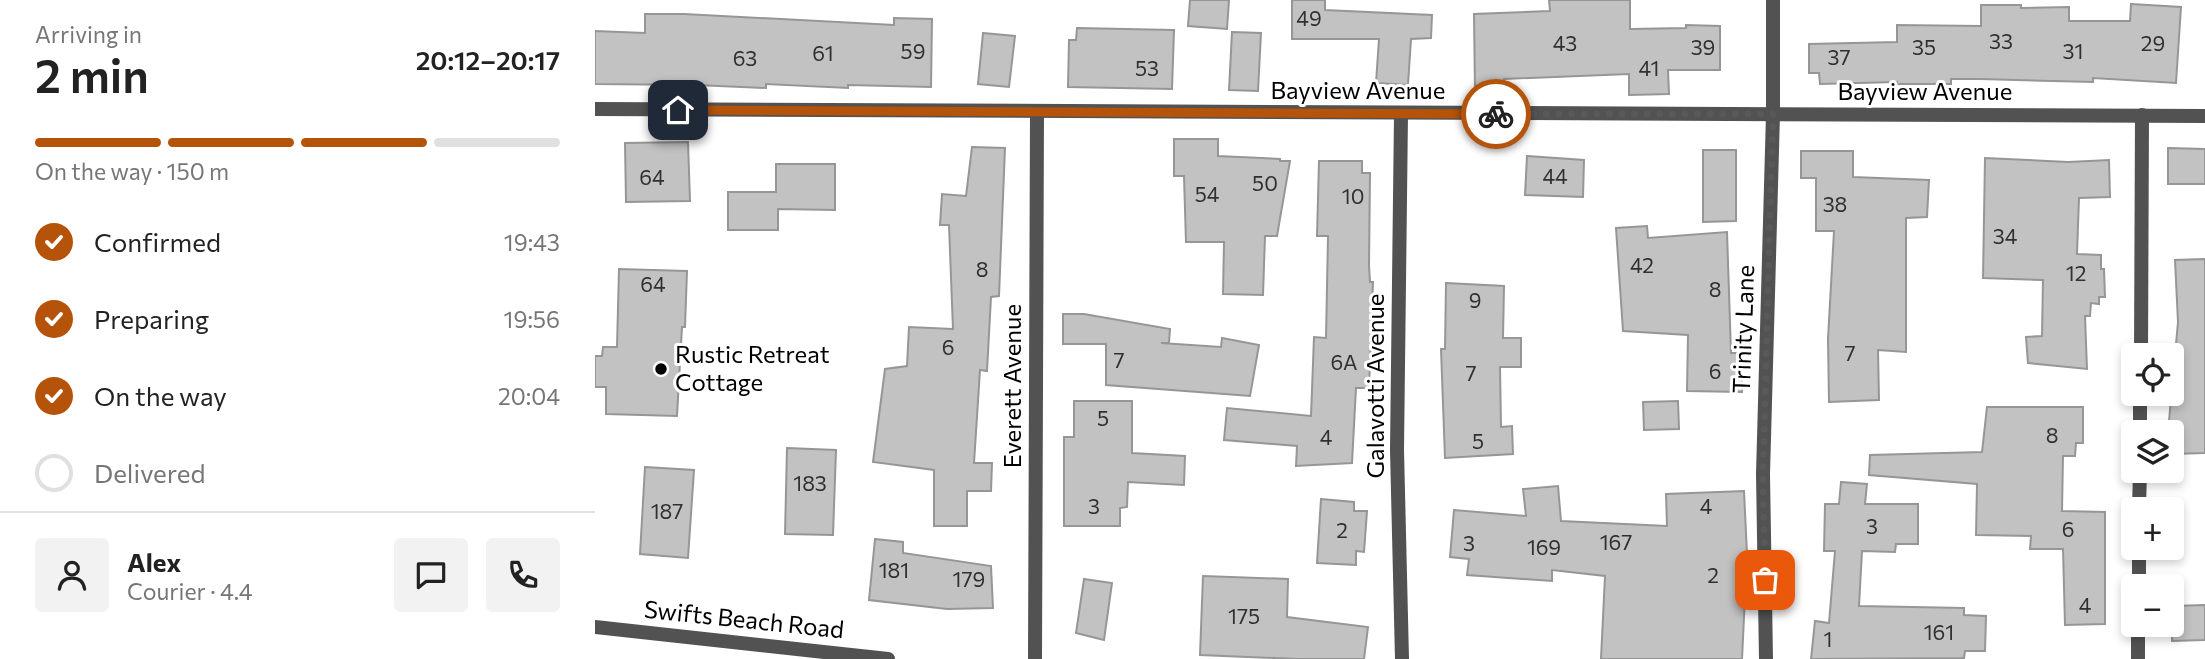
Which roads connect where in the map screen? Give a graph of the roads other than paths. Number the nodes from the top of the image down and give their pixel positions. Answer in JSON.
{"nodes":[{"id":1,"x":1773,"y":0,"type":"edge"},
{"id":2,"x":595,"y":109,"type":"edge"},
{"id":3,"x":1037,"y":113,"type":"junction"},
{"id":4,"x":1401,"y":114,"type":"junction"},
{"id":5,"x":1773,"y":114,"type":"junction"},
{"id":6,"x":2142,"y":115,"type":"junction"},
{"id":7,"x":2205,"y":116,"type":"edge"},
{"id":8,"x":2141,"y":343,"type":"edge"},
{"id":9,"x":595,"y":627,"type":"edge"},
{"id":10,"x":2138,"y":637,"type":"edge"},
{"id":11,"x":879,"y":659,"type":"edge"},
{"id":12,"x":1035,"y":659,"type":"edge"},
{"id":13,"x":1402,"y":659,"type":"edge"},
{"id":14,"x":1766,"y":659,"type":"edge"},
{"id":15,"x":2138,"y":659,"type":"edge"}],
"edges":[{"from":1,"to":5,"type":"street","name":"Trinity Lane"},
{"from":2,"to":3,"type":"street","name":"Bayview Avenue"},
{"from":3,"to":4,"type":"street","name":"Bayview Avenue"},
{"from":3,"to":12,"type":"street","name":"Everett Avenue"},
{"from":4,"to":5,"type":"street","name":"Bayview Avenue"},
{"from":4,"to":13,"type":"street","name":"Galavotti Avenue"},
{"from":5,"to":6,"type":"street","name":"Bayview Avenue"},
{"from":5,"to":14,"type":"street","name":"Trinity Lane"},
{"from":6,"to":7,"type":"street","name":"Bayview Avenue"},
{"from":6,"to":8,"type":"street"},
{"from":9,"to":11,"type":"street","name":"Swifts Beach Road"},
{"from":10,"to":15,"type":"street"}]}
